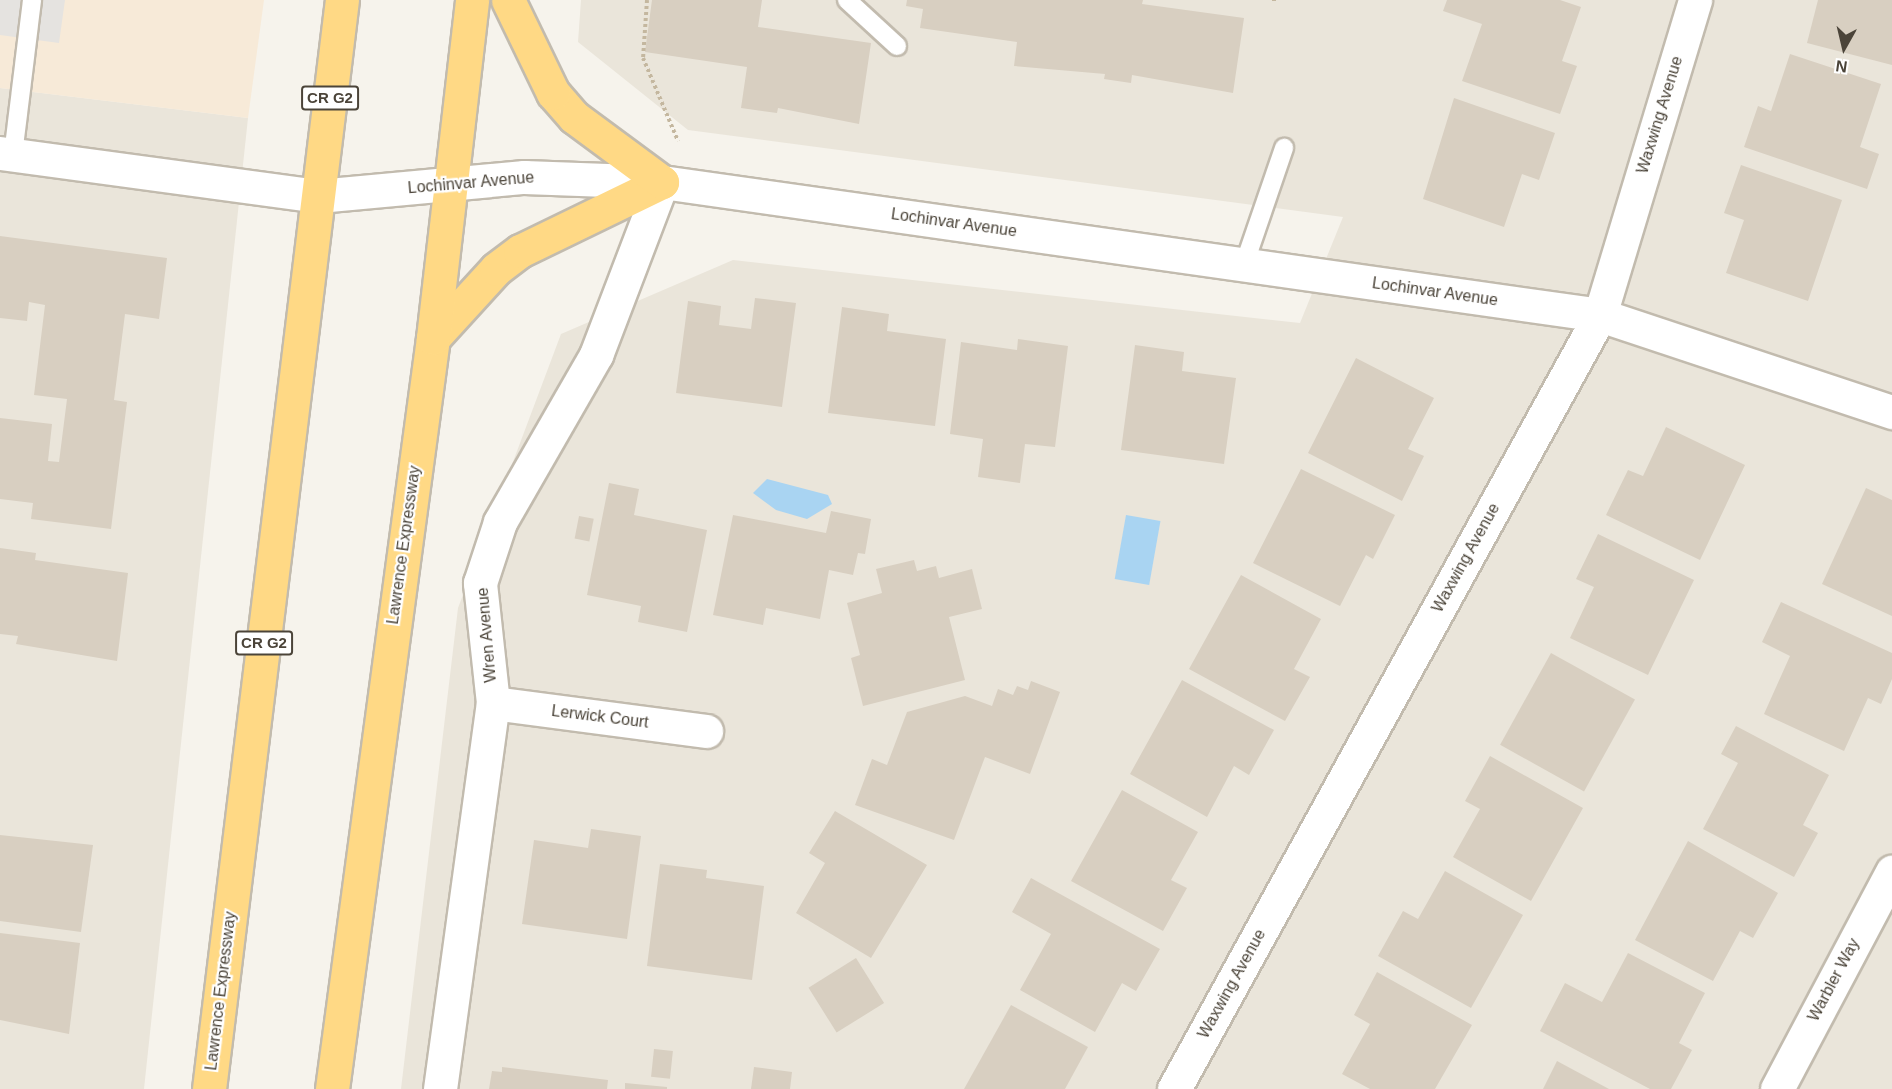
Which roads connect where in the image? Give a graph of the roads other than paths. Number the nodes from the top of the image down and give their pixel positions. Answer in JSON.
{"nodes":[{"id":1,"x":32,"y":0,"type":"edge"},
{"id":2,"x":342,"y":0,"type":"edge"},
{"id":3,"x":472,"y":0,"type":"edge"},
{"id":4,"x":508,"y":0,"type":"edge"},
{"id":5,"x":847,"y":0,"type":"edge"},
{"id":6,"x":1695,"y":0,"type":"edge"},
{"id":7,"x":897,"y":46,"type":"dead end"},
{"id":8,"x":1284,"y":147,"type":"dead end"},
{"id":9,"x":7,"y":154,"type":"edge"},
{"id":10,"x":662,"y":182,"type":"junction"},
{"id":11,"x":447,"y":186,"type":"junction"},
{"id":12,"x":318,"y":196,"type":"junction"},
{"id":13,"x":1244,"y":265,"type":"junction"},
{"id":14,"x":1600,"y":315,"type":"junction"},
{"id":15,"x":433,"y":338,"type":"junction"},
{"id":16,"x":1892,"y":411,"type":"edge"},
{"id":17,"x":493,"y":703,"type":"junction"},
{"id":18,"x":706,"y":731,"type":"dead end"},
{"id":19,"x":1892,"y":872,"type":"edge"},
{"id":20,"x":209,"y":1089,"type":"edge"},
{"id":21,"x":332,"y":1089,"type":"edge"},
{"id":22,"x":440,"y":1089,"type":"edge"},
{"id":23,"x":1174,"y":1089,"type":"edge"},
{"id":24,"x":1777,"y":1089,"type":"edge"}],
"edges":[{"from":1,"to":9,"type":"lane"},
{"from":2,"to":12,"type":"highway","name":"Lawrence Expressway","number":"CR G2"},
{"from":3,"to":11,"type":"highway","name":"Lawrence Expressway"},
{"from":4,"to":10,"type":"highway"},
{"from":5,"to":7,"type":"lane"},
{"from":6,"to":14,"type":"street","name":"Waxwing Avenue"},
{"from":8,"to":13,"type":"lane"},
{"from":9,"to":12,"type":"street","name":"Lochinvar Avenue"},
{"from":10,"to":11,"type":"street","name":"Lochinvar Avenue"},
{"from":10,"to":13,"type":"street","name":"Lochinvar Avenue"},
{"from":10,"to":15,"type":"highway"},
{"from":10,"to":17,"type":"street","name":"Wren Avenue"},
{"from":11,"to":12,"type":"street","name":"Lochinvar Avenue"},
{"from":11,"to":15,"type":"highway","name":"Lawrence Expressway"},
{"from":12,"to":20,"type":"highway","name":"Lawrence Expressway","number":"CR G2"},
{"from":13,"to":14,"type":"street","name":"Lochinvar Avenue"},
{"from":14,"to":16,"type":"street","name":"Lochinvar Avenue"},
{"from":14,"to":23,"type":"street","name":"Waxwing Avenue"},
{"from":15,"to":21,"type":"highway","name":"Lawrence Expressway"},
{"from":17,"to":18,"type":"street","name":"Lerwick Court"},
{"from":17,"to":22,"type":"street","name":"Wren Avenue"},
{"from":19,"to":24,"type":"street","name":"Warbler Way"}]}
